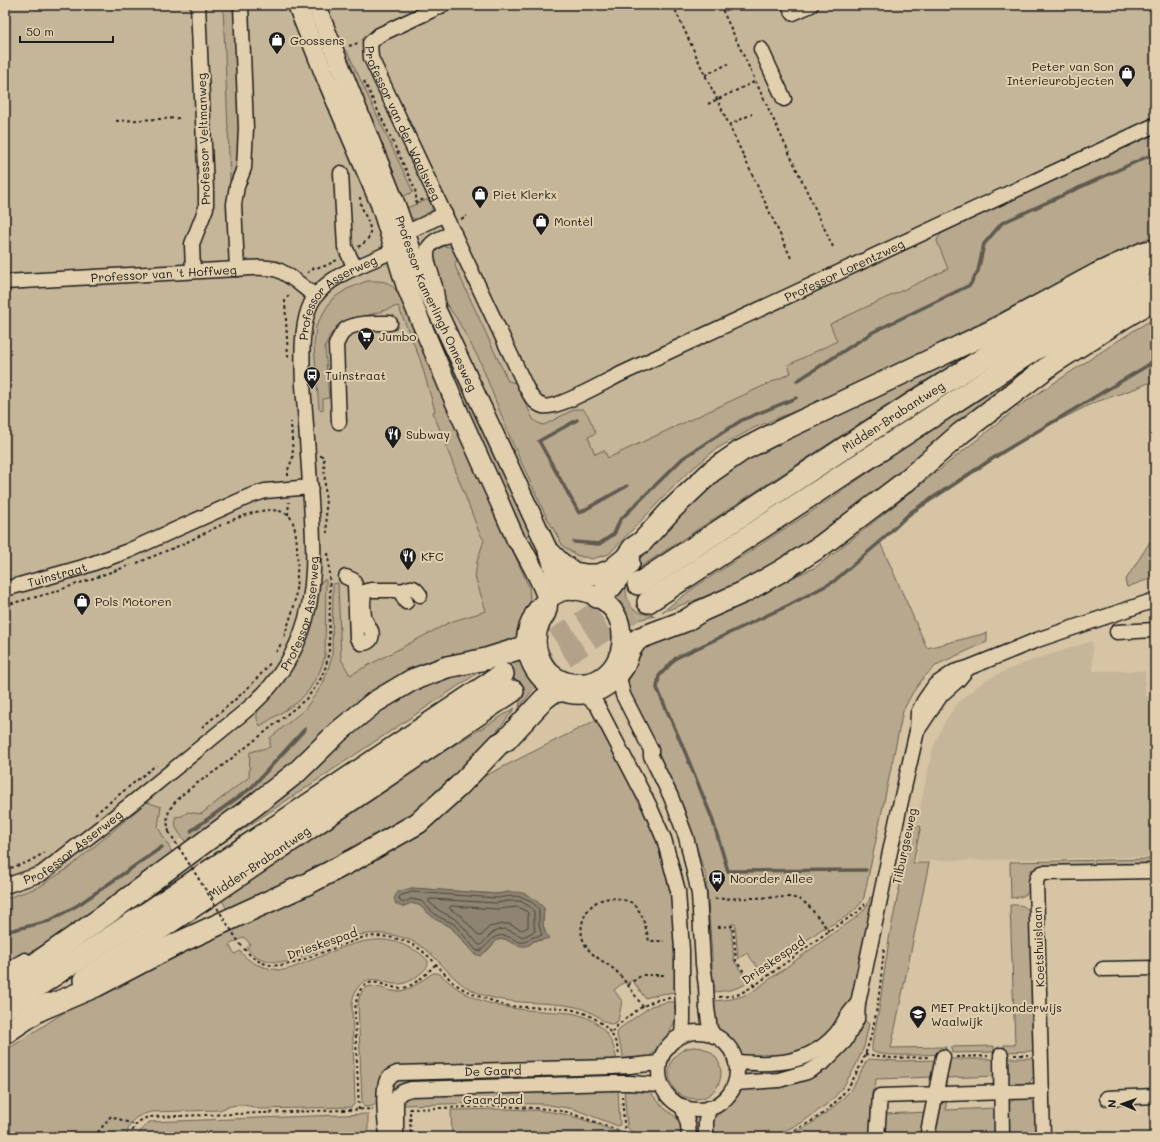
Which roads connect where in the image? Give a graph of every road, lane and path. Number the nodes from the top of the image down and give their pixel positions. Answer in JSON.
{"nodes":[{"id":1,"x":198,"y":5,"type":"edge"},
{"id":2,"x":242,"y":5,"type":"edge"},
{"id":3,"x":297,"y":5,"type":"edge"},
{"id":4,"x":316,"y":5,"type":"edge"},
{"id":5,"x":443,"y":5,"type":"edge"},
{"id":6,"x":673,"y":5,"type":"edge"},
{"id":7,"x":720,"y":5,"type":"edge"},
{"id":8,"x":789,"y":5,"type":"edge"},
{"id":9,"x":810,"y":5,"type":"edge"},
{"id":10,"x":348,"y":46,"type":"dead end"},
{"id":11,"x":761,"y":49,"type":"dead end"},
{"id":12,"x":349,"y":50,"type":"dead end"},
{"id":13,"x":728,"y":64,"type":"dead end"},
{"id":14,"x":705,"y":75,"type":"junction"},
{"id":15,"x":362,"y":78,"type":"dead end"},
{"id":16,"x":756,"y":81,"type":"junction"},
{"id":17,"x":717,"y":99,"type":"junction"},
{"id":18,"x":784,"y":99,"type":"dead end"},
{"id":19,"x":708,"y":104,"type":"dead end"},
{"id":20,"x":752,"y":114,"type":"dead end"},
{"id":21,"x":181,"y":118,"type":"dead end"},
{"id":22,"x":116,"y":121,"type":"dead end"},
{"id":23,"x":730,"y":125,"type":"junction"},
{"id":24,"x":1155,"y":125,"type":"edge"},
{"id":25,"x":341,"y":173,"type":"dead end"},
{"id":26,"x":416,"y":202,"type":"dead end"},
{"id":27,"x":445,"y":214,"type":"junction"},
{"id":28,"x":406,"y":232,"type":"junction"},
{"id":29,"x":454,"y":233,"type":"junction"},
{"id":30,"x":833,"y":247,"type":"dead end"},
{"id":31,"x":394,"y":250,"type":"junction"},
{"id":32,"x":1155,"y":250,"type":"edge"},
{"id":33,"x":413,"y":254,"type":"junction"},
{"id":34,"x":791,"y":258,"type":"dead end"},
{"id":35,"x":1155,"y":260,"type":"edge"},
{"id":36,"x":355,"y":268,"type":"junction"},
{"id":37,"x":237,"y":269,"type":"junction"},
{"id":38,"x":193,"y":271,"type":"junction"},
{"id":39,"x":5,"y":282,"type":"edge"},
{"id":40,"x":1155,"y":284,"type":"edge"},
{"id":41,"x":315,"y":296,"type":"junction"},
{"id":42,"x":1155,"y":299,"type":"edge"},
{"id":43,"x":440,"y":317,"type":"junction"},
{"id":44,"x":390,"y":323,"type":"dead end"},
{"id":45,"x":534,"y":400,"type":"joint"},
{"id":46,"x":339,"y":422,"type":"dead end"},
{"id":47,"x":310,"y":487,"type":"junction"},
{"id":48,"x":288,"y":515,"type":"dead end"},
{"id":49,"x":327,"y":518,"type":"dead end"},
{"id":50,"x":327,"y":533,"type":"dead end"},
{"id":51,"x":642,"y":542,"type":"junction"},
{"id":52,"x":328,"y":548,"type":"dead end"},
{"id":53,"x":549,"y":552,"type":"junction"},
{"id":54,"x":346,"y":577,"type":"dead end"},
{"id":55,"x":638,"y":584,"type":"tunnel mouth"},
{"id":56,"x":5,"y":590,"type":"edge"},
{"id":57,"x":573,"y":591,"type":"junction"},
{"id":58,"x":420,"y":595,"type":"dead end"},
{"id":59,"x":596,"y":597,"type":"junction"},
{"id":60,"x":1155,"y":600,"type":"edge"},
{"id":61,"x":648,"y":602,"type":"tunnel mouth"},
{"id":62,"x":542,"y":604,"type":"junction"},
{"id":63,"x":1155,"y":630,"type":"edge"},
{"id":64,"x":1117,"y":632,"type":"dead end"},
{"id":65,"x":526,"y":643,"type":"junction"},
{"id":66,"x":627,"y":644,"type":"junction"},
{"id":67,"x":613,"y":676,"type":"junction"},
{"id":68,"x":556,"y":685,"type":"junction"},
{"id":69,"x":585,"y":694,"type":"junction"},
{"id":70,"x":198,"y":731,"type":"dead end"},
{"id":71,"x":156,"y":765,"type":"dead end"},
{"id":72,"x":89,"y":818,"type":"dead end"},
{"id":73,"x":49,"y":850,"type":"dead end"},
{"id":74,"x":5,"y":870,"type":"edge"},
{"id":75,"x":1155,"y":870,"type":"edge"},
{"id":76,"x":5,"y":886,"type":"edge"},
{"id":77,"x":715,"y":899,"type":"dead end"},
{"id":78,"x":867,"y":900,"type":"dead end"},
{"id":79,"x":104,"y":916,"type":"junction"},
{"id":80,"x":718,"y":927,"type":"dead end"},
{"id":81,"x":829,"y":931,"type":"junction"},
{"id":82,"x":664,"y":941,"type":"dead end"},
{"id":83,"x":885,"y":946,"type":"dead end"},
{"id":84,"x":436,"y":964,"type":"junction"},
{"id":85,"x":1155,"y":968,"type":"edge"},
{"id":86,"x":1103,"y":970,"type":"dead end"},
{"id":87,"x":5,"y":972,"type":"edge"},
{"id":88,"x":665,"y":975,"type":"dead end"},
{"id":89,"x":5,"y":985,"type":"edge"},
{"id":90,"x":628,"y":985,"type":"junction"},
{"id":91,"x":754,"y":986,"type":"junction"},
{"id":92,"x":708,"y":997,"type":"junction"},
{"id":93,"x":680,"y":998,"type":"junction"},
{"id":94,"x":858,"y":1003,"type":"junction"},
{"id":95,"x":643,"y":1007,"type":"junction"},
{"id":96,"x":5,"y":1008,"type":"edge"},
{"id":97,"x":37,"y":1011,"type":"junction"},
{"id":98,"x":5,"y":1033,"type":"edge"},
{"id":99,"x":682,"y":1036,"type":"junction"},
{"id":100,"x":714,"y":1036,"type":"junction"},
{"id":101,"x":1001,"y":1055,"type":"dead end"},
{"id":102,"x":943,"y":1057,"type":"dead end"},
{"id":103,"x":736,"y":1062,"type":"junction"},
{"id":104,"x":659,"y":1063,"type":"junction"},
{"id":105,"x":736,"y":1083,"type":"junction"},
{"id":106,"x":660,"y":1085,"type":"junction"},
{"id":107,"x":1042,"y":1091,"type":"junction"},
{"id":108,"x":1002,"y":1093,"type":"junction"},
{"id":109,"x":936,"y":1094,"type":"junction"},
{"id":110,"x":1155,"y":1096,"type":"edge"},
{"id":111,"x":1107,"y":1098,"type":"dead end"},
{"id":112,"x":682,"y":1106,"type":"junction"},
{"id":113,"x":709,"y":1108,"type":"junction"},
{"id":114,"x":390,"y":1109,"type":"junction"},
{"id":115,"x":410,"y":1109,"type":"junction"},
{"id":116,"x":359,"y":1110,"type":"junction"},
{"id":117,"x":135,"y":1125,"type":"junction"},
{"id":118,"x":624,"y":1133,"type":"junction"},
{"id":119,"x":706,"y":1136,"type":"edge"},
{"id":120,"x":94,"y":1137,"type":"edge"},
{"id":121,"x":131,"y":1137,"type":"edge"},
{"id":122,"x":388,"y":1137,"type":"edge"},
{"id":123,"x":395,"y":1137,"type":"edge"},
{"id":124,"x":411,"y":1137,"type":"edge"},
{"id":125,"x":625,"y":1137,"type":"edge"},
{"id":126,"x":637,"y":1137,"type":"edge"},
{"id":127,"x":689,"y":1137,"type":"edge"},
{"id":128,"x":778,"y":1137,"type":"edge"},
{"id":129,"x":877,"y":1137,"type":"edge"},
{"id":130,"x":927,"y":1137,"type":"edge"},
{"id":131,"x":1002,"y":1137,"type":"edge"},
{"id":132,"x":1043,"y":1137,"type":"edge"}],
"edges":[{"from":1,"to":38,"type":"street","name":"Professor Veltmanweg"},
{"from":2,"to":37,"type":"street"},
{"from":3,"to":31,"type":"main road","name":"Professor Kamerlingh Onnesweg"},
{"from":4,"to":28,"type":"main road","name":"Professor Kamerlingh Onnesweg"},
{"from":5,"to":27,"type":"street","name":"Professor van der Waalsweg"},
{"from":6,"to":14,"type":"path"},
{"from":7,"to":16,"type":"path"},
{"from":8,"to":9,"type":"street"},
{"from":10,"to":12,"type":"path"},
{"from":11,"to":18,"type":"street"},
{"from":13,"to":14,"type":"path"},
{"from":14,"to":17,"type":"path"},
{"from":15,"to":26,"type":"path","name":"Professor Kamerlingh Onnesweg"},
{"from":16,"to":17,"type":"path"},
{"from":16,"to":30,"type":"path"},
{"from":17,"to":19,"type":"path"},
{"from":17,"to":23,"type":"path"},
{"from":20,"to":23,"type":"path"},
{"from":21,"to":22,"type":"path"},
{"from":23,"to":34,"type":"path"},
{"from":24,"to":45,"type":"street","name":"Professor Lorentzweg"},
{"from":25,"to":36,"type":"street"},
{"from":27,"to":28,"type":"street","name":"Professor van der Waalsweg"},
{"from":27,"to":29,"type":"street","name":"Professor van der Waalsweg"},
{"from":28,"to":31,"type":"street","name":"Professor Asserweg"},
{"from":28,"to":33,"type":"main road","name":"Professor Kamerlingh Onnesweg"},
{"from":29,"to":43,"type":"street"},
{"from":29,"to":45,"type":"street","name":"Professor van der Waalsweg"},
{"from":31,"to":33,"type":"street","name":"Professor Asserweg"},
{"from":31,"to":36,"type":"street","name":"Professor Asserweg"},
{"from":31,"to":62,"type":"main road","name":"Professor Kamerlingh Onnesweg"},
{"from":32,"to":51,"type":"highway"},
{"from":33,"to":43,"type":"main road","name":"Professor Kamerlingh Onnesweg"},
{"from":35,"to":55,"type":"highway","name":"Midden-Brabantweg"},
{"from":36,"to":41,"type":"street","name":"Professor Asserweg"},
{"from":37,"to":38,"type":"street","name":"Professor van 't Hoffweg"},
{"from":37,"to":41,"type":"street","name":"Professor van 't Hoffweg"},
{"from":38,"to":39,"type":"street","name":"Professor van 't Hoffweg"},
{"from":40,"to":61,"type":"highway","name":"Midden-Brabantweg"},
{"from":41,"to":47,"type":"street","name":"Professor Asserweg"},
{"from":42,"to":66,"type":"highway"},
{"from":43,"to":53,"type":"main road","name":"Professor Kamerlingh Onnesweg"},
{"from":44,"to":46,"type":"street"},
{"from":47,"to":56,"type":"street","name":"Tuinstraat"},
{"from":47,"to":76,"type":"street","name":"Professor Asserweg"},
{"from":48,"to":70,"type":"path","name":"Professor Asserweg"},
{"from":49,"to":50,"type":"path"},
{"from":51,"to":53,"type":"highway"},
{"from":51,"to":59,"type":"highway"},
{"from":52,"to":84,"type":"path","name":"Drieskespad","bridge":true},
{"from":53,"to":57,"type":"main road","name":"Professor Kamerlingh Onnesweg"},
{"from":54,"to":58,"type":"street"},
{"from":57,"to":59,"type":"main road"},
{"from":57,"to":62,"type":"main road"},
{"from":59,"to":66,"type":"main road"},
{"from":60,"to":94,"type":"street","name":"Tilburgseweg"},
{"from":62,"to":65,"type":"main road"},
{"from":62,"to":68,"type":"main road"},
{"from":63,"to":64,"type":"street"},
{"from":65,"to":68,"type":"main road"},
{"from":65,"to":79,"type":"highway"},
{"from":66,"to":67,"type":"main road"},
{"from":67,"to":68,"type":"main road"},
{"from":67,"to":69,"type":"main road"},
{"from":67,"to":92,"type":"street"},
{"from":68,"to":69,"type":"main road"},
{"from":68,"to":97,"type":"highway"},
{"from":69,"to":93,"type":"street"},
{"from":71,"to":72,"type":"path","name":"Professor Asserweg"},
{"from":73,"to":74,"type":"path","name":"Professor Asserweg"},
{"from":75,"to":107,"type":"street","name":"Koetshuislaan"},
{"from":77,"to":81,"type":"path"},
{"from":78,"to":81,"type":"path"},
{"from":79,"to":87,"type":"street"},
{"from":79,"to":89,"type":"highway"},
{"from":80,"to":91,"type":"path"},
{"from":81,"to":91,"type":"path","name":"Drieskespad"},
{"from":82,"to":90,"type":"path"},
{"from":83,"to":128,"type":"path"},
{"from":84,"to":95,"type":"path","name":"Drieskespad"},
{"from":84,"to":116,"type":"path"},
{"from":85,"to":86,"type":"street"},
{"from":88,"to":90,"type":"path"},
{"from":90,"to":95,"type":"path"},
{"from":91,"to":92,"type":"path","name":"Drieskespad"},
{"from":92,"to":100,"type":"street"},
{"from":93,"to":95,"type":"path","name":"Drieskespad"},
{"from":93,"to":99,"type":"street"},
{"from":94,"to":103,"type":"street","name":"Tilburgseweg"},
{"from":94,"to":105,"type":"street","name":"Tilburgseweg"},
{"from":96,"to":97,"type":"highway","name":"Midden-Brabantweg"},
{"from":97,"to":98,"type":"highway","name":"Midden-Brabantweg"},
{"from":99,"to":100,"type":"street"},
{"from":99,"to":104,"type":"street"},
{"from":100,"to":103,"type":"street"},
{"from":101,"to":108,"type":"street"},
{"from":102,"to":109,"type":"street"},
{"from":103,"to":105,"type":"street"},
{"from":104,"to":106,"type":"street"},
{"from":104,"to":114,"type":"street","name":"De Gaard","bridge":true},
{"from":105,"to":113,"type":"street"},
{"from":106,"to":112,"type":"street"},
{"from":106,"to":114,"type":"street","name":"De Gaard","bridge":true},
{"from":107,"to":108,"type":"street"},
{"from":107,"to":132,"type":"street","name":"Koetshuislaan"},
{"from":108,"to":109,"type":"street"},
{"from":108,"to":131,"type":"street"},
{"from":109,"to":129,"type":"street"},
{"from":109,"to":130,"type":"street"},
{"from":110,"to":111,"type":"street"},
{"from":112,"to":113,"type":"street"},
{"from":112,"to":127,"type":"street"},
{"from":113,"to":119,"type":"street"},
{"from":114,"to":115,"type":"path","name":"Gaardpad"},
{"from":114,"to":116,"type":"path","name":"Gaardpad"},
{"from":114,"to":122,"type":"street","name":"De Gaard"},
{"from":114,"to":123,"type":"street","name":"De Gaard"},
{"from":115,"to":118,"type":"path","name":"Gaardpad"},
{"from":115,"to":124,"type":"path"},
{"from":116,"to":117,"type":"path","name":"Gaardpad"},
{"from":117,"to":120,"type":"path"},
{"from":117,"to":121,"type":"path"},
{"from":118,"to":125,"type":"path"},
{"from":118,"to":126,"type":"path"}]}
